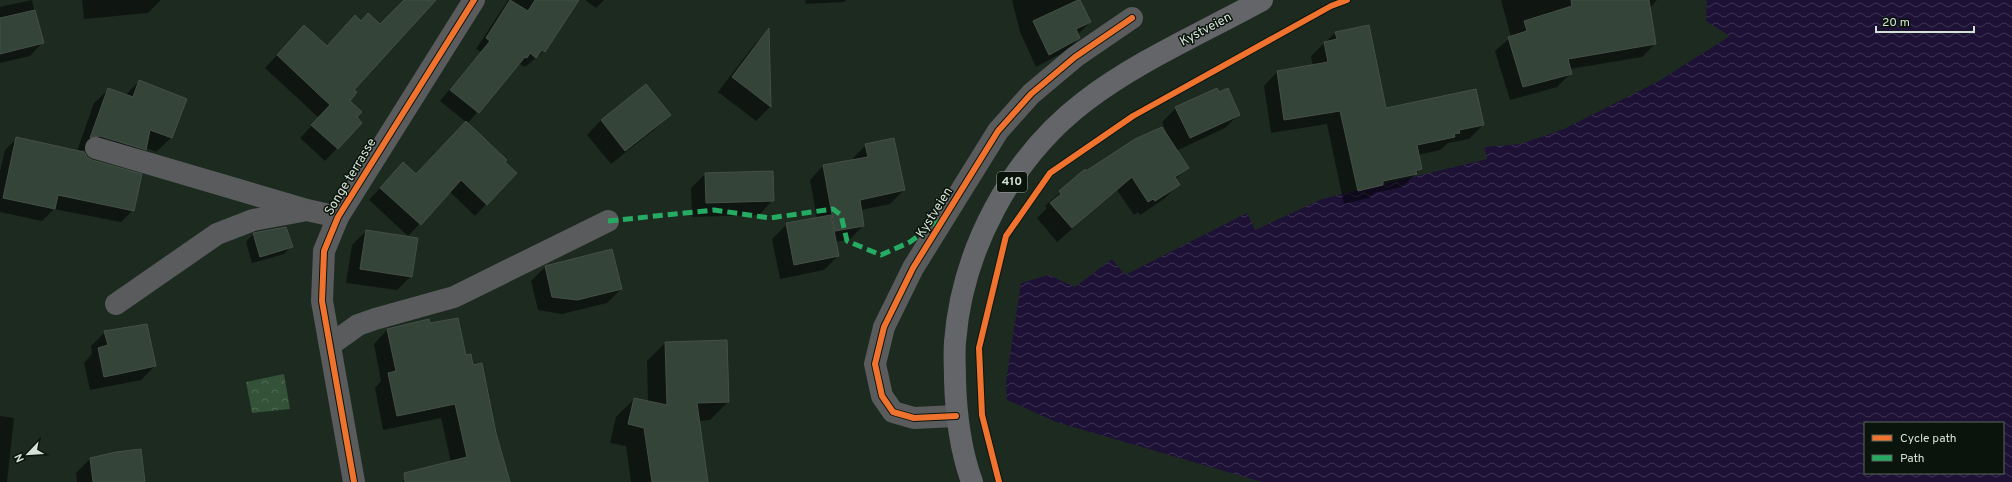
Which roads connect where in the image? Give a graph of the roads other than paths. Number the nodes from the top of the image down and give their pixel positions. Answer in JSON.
{"nodes":[{"id":1,"x":474,"y":0,"type":"edge"},
{"id":2,"x":1262,"y":0,"type":"edge"},
{"id":3,"x":1132,"y":18,"type":"dead end"},
{"id":4,"x":96,"y":148,"type":"dead end"},
{"id":5,"x":307,"y":210,"type":"junction"},
{"id":6,"x":338,"y":217,"type":"junction"},
{"id":7,"x":608,"y":220,"type":"dead end"},
{"id":8,"x":116,"y":304,"type":"dead end"},
{"id":9,"x":330,"y":345,"type":"junction"},
{"id":10,"x":956,"y":416,"type":"junction"},
{"id":11,"x":354,"y":482,"type":"edge"},
{"id":12,"x":972,"y":482,"type":"edge"}],
"edges":[{"from":1,"to":6,"type":"street","name":"Songe terrasse"},
{"from":2,"to":10,"type":"main road","name":"Kystveien","number":"410"},
{"from":3,"to":10,"type":"street","name":"Kystveien"},
{"from":4,"to":5,"type":"street","name":"Songe terrasse"},
{"from":5,"to":6,"type":"street","name":"Songe terrasse"},
{"from":5,"to":8,"type":"street","name":"Songe terrasse"},
{"from":6,"to":9,"type":"street","name":"Songe terrasse"},
{"from":7,"to":9,"type":"street"},
{"from":9,"to":11,"type":"street","name":"Songe terrasse"},
{"from":10,"to":12,"type":"main road","name":"Kystveien","number":"410"}]}
